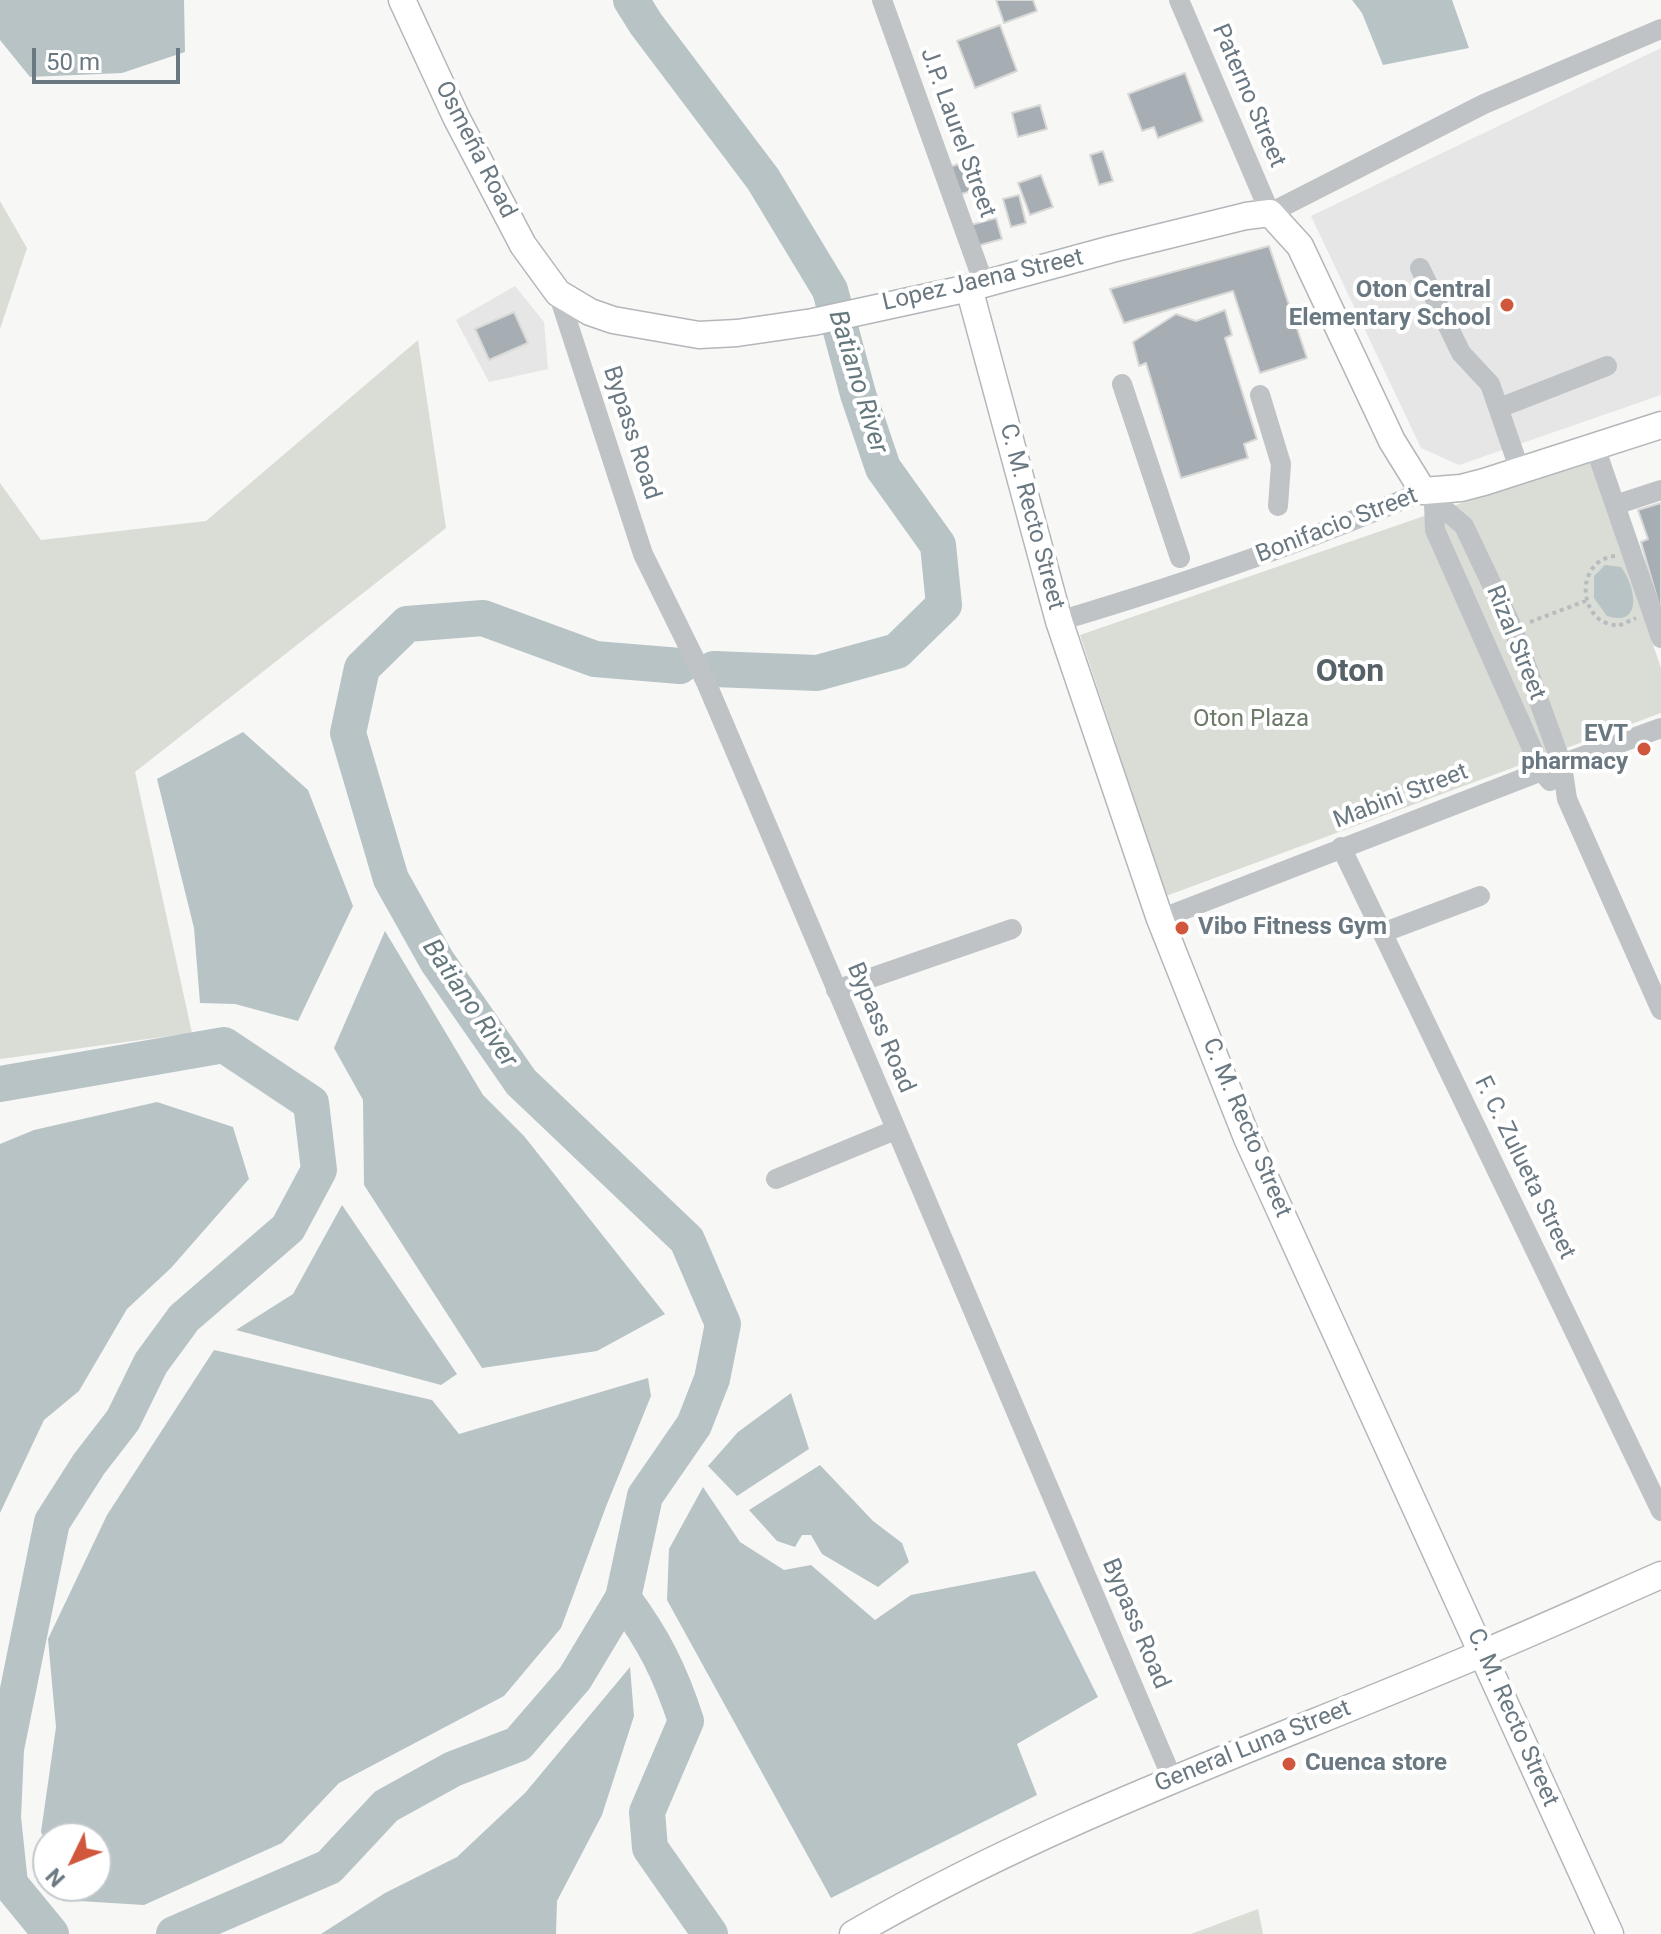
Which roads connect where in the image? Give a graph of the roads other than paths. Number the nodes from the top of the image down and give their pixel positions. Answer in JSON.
{"nodes":[{"id":1,"x":402,"y":0,"type":"edge"},
{"id":2,"x":882,"y":0,"type":"edge"},
{"id":3,"x":1179,"y":0,"type":"edge"},
{"id":4,"x":1661,"y":29,"type":"edge"},
{"id":5,"x":1270,"y":213,"type":"junction"},
{"id":6,"x":1420,"y":268,"type":"dead end"},
{"id":7,"x":976,"y":286,"type":"junction"},
{"id":8,"x":558,"y":293,"type":"junction"},
{"id":9,"x":1607,"y":366,"type":"dead end"},
{"id":10,"x":1122,"y":384,"type":"dead end"},
{"id":11,"x":1260,"y":395,"type":"dead end"},
{"id":12,"x":1499,"y":408,"type":"junction"},
{"id":13,"x":1661,"y":425,"type":"edge"},
{"id":14,"x":1595,"y":447,"type":"junction"},
{"id":15,"x":1520,"y":471,"type":"junction"},
{"id":16,"x":1661,"y":490,"type":"edge"},
{"id":17,"x":1428,"y":497,"type":"junction"},
{"id":18,"x":1615,"y":505,"type":"junction"},
{"id":19,"x":1278,"y":506,"type":"dead end"},
{"id":20,"x":1180,"y":558,"type":"dead end"},
{"id":21,"x":1059,"y":621,"type":"junction"},
{"id":22,"x":1661,"y":638,"type":"edge"},
{"id":23,"x":1661,"y":728,"type":"edge"},
{"id":24,"x":1552,"y":768,"type":"junction"},
{"id":25,"x":1341,"y":847,"type":"junction"},
{"id":26,"x":1480,"y":896,"type":"dead end"},
{"id":27,"x":1160,"y":919,"type":"junction"},
{"id":28,"x":1012,"y":929,"type":"dead end"},
{"id":29,"x":1382,"y":933,"type":"junction"},
{"id":30,"x":836,"y":990,"type":"junction"},
{"id":31,"x":1661,"y":1010,"type":"edge"},
{"id":32,"x":895,"y":1130,"type":"junction"},
{"id":33,"x":776,"y":1179,"type":"dead end"},
{"id":34,"x":1661,"y":1511,"type":"edge"},
{"id":35,"x":1661,"y":1575,"type":"edge"},
{"id":36,"x":1483,"y":1654,"type":"junction"},
{"id":37,"x":1172,"y":1778,"type":"junction"},
{"id":38,"x":853,"y":1934,"type":"edge"},
{"id":39,"x":1610,"y":1934,"type":"edge"}],
"edges":[{"from":1,"to":8,"type":"main road","name":"Osmeña Road"},
{"from":2,"to":7,"type":"street","name":"J.P. Laurel Street"},
{"from":3,"to":5,"type":"street","name":"Paterno Street"},
{"from":4,"to":5,"type":"street"},
{"from":5,"to":7,"type":"main road","name":"Lopez Jaena Street"},
{"from":5,"to":17,"type":"main road","name":"Rizal Street"},
{"from":6,"to":12,"type":"street"},
{"from":7,"to":8,"type":"main road","name":"Lopez Jaena Street"},
{"from":7,"to":21,"type":"main road","name":"C. M. Recto Street"},
{"from":8,"to":30,"type":"street","name":"Bypass Road"},
{"from":9,"to":12,"type":"street"},
{"from":10,"to":20,"type":"street"},
{"from":11,"to":19,"type":"street"},
{"from":12,"to":15,"type":"street"},
{"from":13,"to":14,"type":"main road","name":"Bonifacio Street"},
{"from":14,"to":15,"type":"main road","name":"Bonifacio Street"},
{"from":14,"to":18,"type":"street"},
{"from":15,"to":17,"type":"main road","name":"Bonifacio Street"},
{"from":16,"to":18,"type":"street"},
{"from":17,"to":21,"type":"street","name":"Bonifacio Street"},
{"from":17,"to":24,"type":"street","name":"Rizal Street"},
{"from":17,"to":24,"type":"street","name":"Rizal Street"},
{"from":18,"to":22,"type":"street"},
{"from":21,"to":27,"type":"main road","name":"C. M. Recto Street"},
{"from":23,"to":24,"type":"street","name":"Mabini Street"},
{"from":24,"to":25,"type":"street","name":"Mabini Street"},
{"from":24,"to":31,"type":"street","name":"Rizal Street"},
{"from":25,"to":27,"type":"street","name":"Mabini Street"},
{"from":25,"to":29,"type":"street","name":"F. C. Zulueta Street"},
{"from":26,"to":29,"type":"street"},
{"from":27,"to":36,"type":"main road","name":"C. M. Recto Street"},
{"from":28,"to":30,"type":"street"},
{"from":29,"to":34,"type":"street","name":"F. C. Zulueta Street"},
{"from":30,"to":32,"type":"street","name":"Bypass Road"},
{"from":32,"to":33,"type":"street"},
{"from":32,"to":37,"type":"street","name":"Bypass Road"},
{"from":35,"to":36,"type":"main road","name":"General Luna Street"},
{"from":36,"to":37,"type":"main road","name":"General Luna Street"},
{"from":36,"to":39,"type":"main road","name":"C. M. Recto Street"},
{"from":37,"to":38,"type":"main road","name":"General Luna Street"}]}
